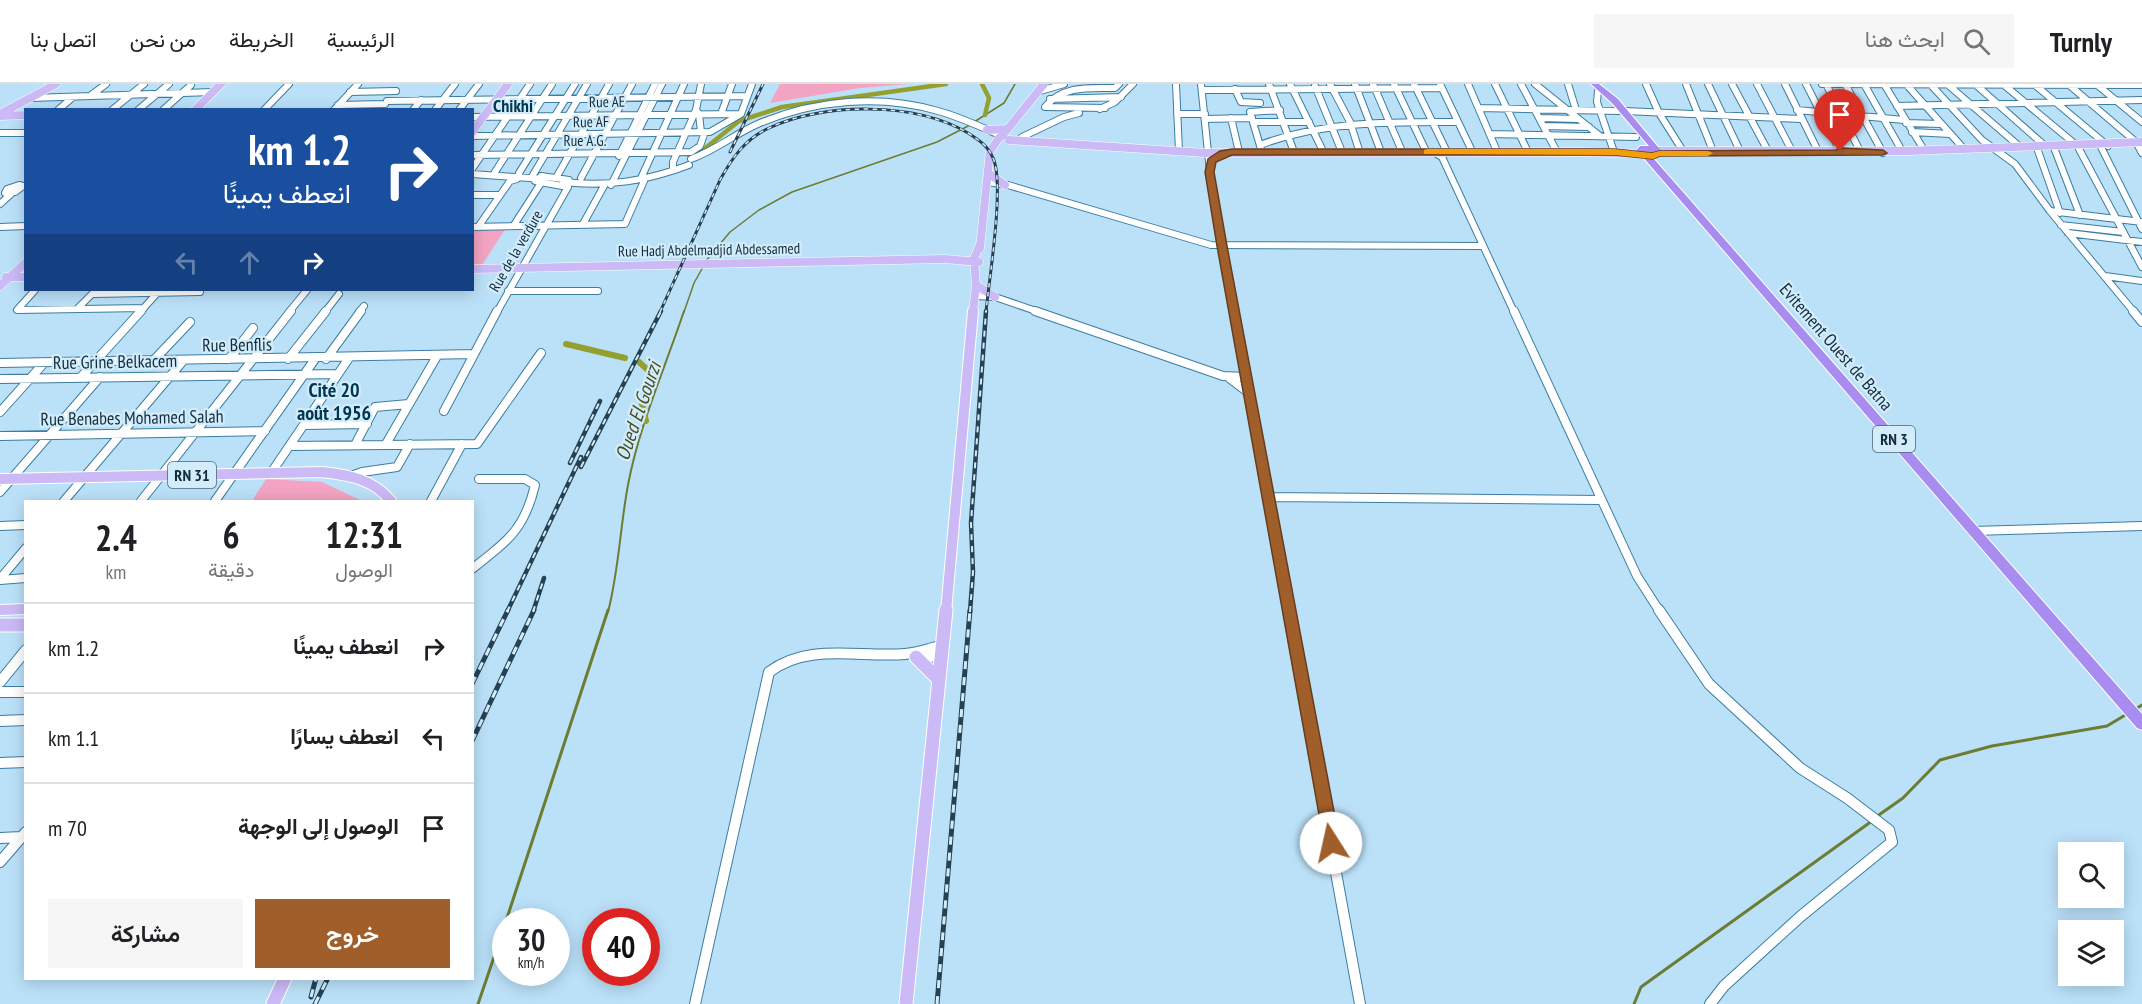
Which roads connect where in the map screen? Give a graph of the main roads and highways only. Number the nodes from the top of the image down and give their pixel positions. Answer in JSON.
{"nodes":[{"id":1,"x":56,"y":84,"type":"edge"},
{"id":2,"x":221,"y":84,"type":"edge"},
{"id":3,"x":502,"y":84,"type":"edge"},
{"id":4,"x":508,"y":84,"type":"edge"},
{"id":5,"x":1589,"y":84,"type":"edge"},
{"id":6,"x":1042,"y":87,"type":"edge"},
{"id":7,"x":1597,"y":88,"type":"edge"},
{"id":8,"x":493,"y":99,"type":"junction"},
{"id":9,"x":197,"y":108,"type":"edge"},
{"id":10,"x":1622,"y":111,"type":"junction"},
{"id":11,"x":0,"y":115,"type":"edge"},
{"id":12,"x":24,"y":116,"type":"edge"},
{"id":13,"x":478,"y":117,"type":"edge"},
{"id":14,"x":1004,"y":136,"type":"junction"},
{"id":15,"x":2140,"y":145,"type":"edge"},
{"id":16,"x":2040,"y":147,"type":"junction"},
{"id":17,"x":1996,"y":149,"type":"junction"},
{"id":18,"x":991,"y":150,"type":"junction"},
{"id":19,"x":1179,"y":150,"type":"junction"},
{"id":20,"x":1206,"y":151,"type":"junction"},
{"id":21,"x":1239,"y":151,"type":"junction"},
{"id":22,"x":1294,"y":151,"type":"junction"},
{"id":23,"x":1341,"y":151,"type":"junction"},
{"id":24,"x":1380,"y":151,"type":"junction"},
{"id":25,"x":1427,"y":151,"type":"junction"},
{"id":26,"x":1528,"y":151,"type":"junction"},
{"id":27,"x":1650,"y":152,"type":"junction"},
{"id":28,"x":1882,"y":152,"type":"junction"},
{"id":29,"x":1444,"y":155,"type":"junction"},
{"id":30,"x":987,"y":181,"type":"junction"},
{"id":31,"x":1005,"y":185,"type":"road end"},
{"id":32,"x":977,"y":255,"type":"junction"},
{"id":33,"x":957,"y":259,"type":"junction"},
{"id":34,"x":24,"y":263,"type":"edge"},
{"id":35,"x":474,"y":269,"type":"edge"},
{"id":36,"x":974,"y":273,"type":"junction"},
{"id":37,"x":5,"y":277,"type":"edge"},
{"id":38,"x":24,"y":277,"type":"edge"},
{"id":39,"x":976,"y":285,"type":"junction"},
{"id":40,"x":0,"y":286,"type":"edge"},
{"id":41,"x":995,"y":297,"type":"road end"},
{"id":42,"x":0,"y":479,"type":"edge"},
{"id":43,"x":390,"y":500,"type":"edge"},
{"id":44,"x":1977,"y":531,"type":"junction"},
{"id":45,"x":24,"y":609,"type":"edge"},
{"id":46,"x":0,"y":610,"type":"edge"},
{"id":47,"x":24,"y":625,"type":"edge"},
{"id":48,"x":0,"y":626,"type":"edge"},
{"id":49,"x":912,"y":655,"type":"road end"},
{"id":50,"x":938,"y":680,"type":"junction"},
{"id":51,"x":2142,"y":713,"type":"edge"},
{"id":52,"x":2142,"y":724,"type":"edge"},
{"id":53,"x":284,"y":980,"type":"edge"},
{"id":54,"x":273,"y":1004,"type":"edge"},
{"id":55,"x":906,"y":1004,"type":"edge"}],
"edges":[{"from":1,"to":11,"type":"main road"},
{"from":2,"to":9,"type":"main road"},
{"from":3,"to":8,"type":"main road"},
{"from":4,"to":8,"type":"main road"},
{"from":5,"to":7,"type":"highway","name":"Evitement Ouest de Batna","number":"RN 3"},
{"from":6,"to":14,"type":"main road"},
{"from":7,"to":10,"type":"highway","name":"Evitement Ouest de Batna","number":"RN 3"},
{"from":8,"to":13,"type":"main road"},
{"from":10,"to":27,"type":"highway","name":"Evitement Ouest de Batna","number":"RN 3"},
{"from":10,"to":27,"type":"highway","name":"Evitement Ouest de Batna","number":"RN 3"},
{"from":11,"to":12,"type":"main road"},
{"from":14,"to":14,"type":"main road"},
{"from":14,"to":18,"type":"main road"},
{"from":14,"to":18,"type":"main road"},
{"from":14,"to":19,"type":"main road"},
{"from":14,"to":19,"type":"main road"},
{"from":15,"to":16,"type":"main road"},
{"from":16,"to":17,"type":"main road"},
{"from":16,"to":17,"type":"main road"},
{"from":17,"to":28,"type":"main road"},
{"from":17,"to":28,"type":"main road"},
{"from":18,"to":30,"type":"main road"},
{"from":19,"to":20,"type":"main road"},
{"from":20,"to":21,"type":"main road"},
{"from":20,"to":21,"type":"main road"},
{"from":21,"to":22,"type":"main road"},
{"from":22,"to":23,"type":"main road"},
{"from":22,"to":23,"type":"main road"},
{"from":23,"to":24,"type":"main road"},
{"from":23,"to":24,"type":"main road"},
{"from":24,"to":25,"type":"main road"},
{"from":24,"to":25,"type":"main road"},
{"from":25,"to":29,"type":"main road"},
{"from":26,"to":27,"type":"main road"},
{"from":26,"to":29,"type":"main road"},
{"from":26,"to":29,"type":"main road"},
{"from":27,"to":28,"type":"main road"},
{"from":27,"to":28,"type":"main road"},
{"from":27,"to":44,"type":"highway","name":"Evitement Ouest de Batna","number":"RN 3"},
{"from":30,"to":31,"type":"main road"},
{"from":30,"to":32,"type":"main road"},
{"from":32,"to":33,"type":"main road","name":"Rue Hadj Abdelmadjid Abdessamed"},
{"from":32,"to":33,"type":"main road"},
{"from":32,"to":36,"type":"main road"},
{"from":33,"to":35,"type":"main road","name":"Rue Hadj Abdelmadjid Abdessamed"},
{"from":33,"to":36,"type":"main road"},
{"from":34,"to":37,"type":"main road"},
{"from":36,"to":39,"type":"main road"},
{"from":37,"to":38,"type":"main road"},
{"from":37,"to":40,"type":"main road"},
{"from":39,"to":41,"type":"main road"},
{"from":39,"to":50,"type":"main road"},
{"from":42,"to":43,"type":"main road","number":"RN 31"},
{"from":44,"to":51,"type":"highway","name":"Evitement Ouest de Batna","number":"RN 3"},
{"from":44,"to":52,"type":"highway","name":"Evitement Ouest de Batna","number":"RN 3"},
{"from":45,"to":46,"type":"main road"},
{"from":47,"to":48,"type":"main road"},
{"from":49,"to":50,"type":"main road"},
{"from":50,"to":55,"type":"main road"},
{"from":53,"to":54,"type":"main road"}]}
